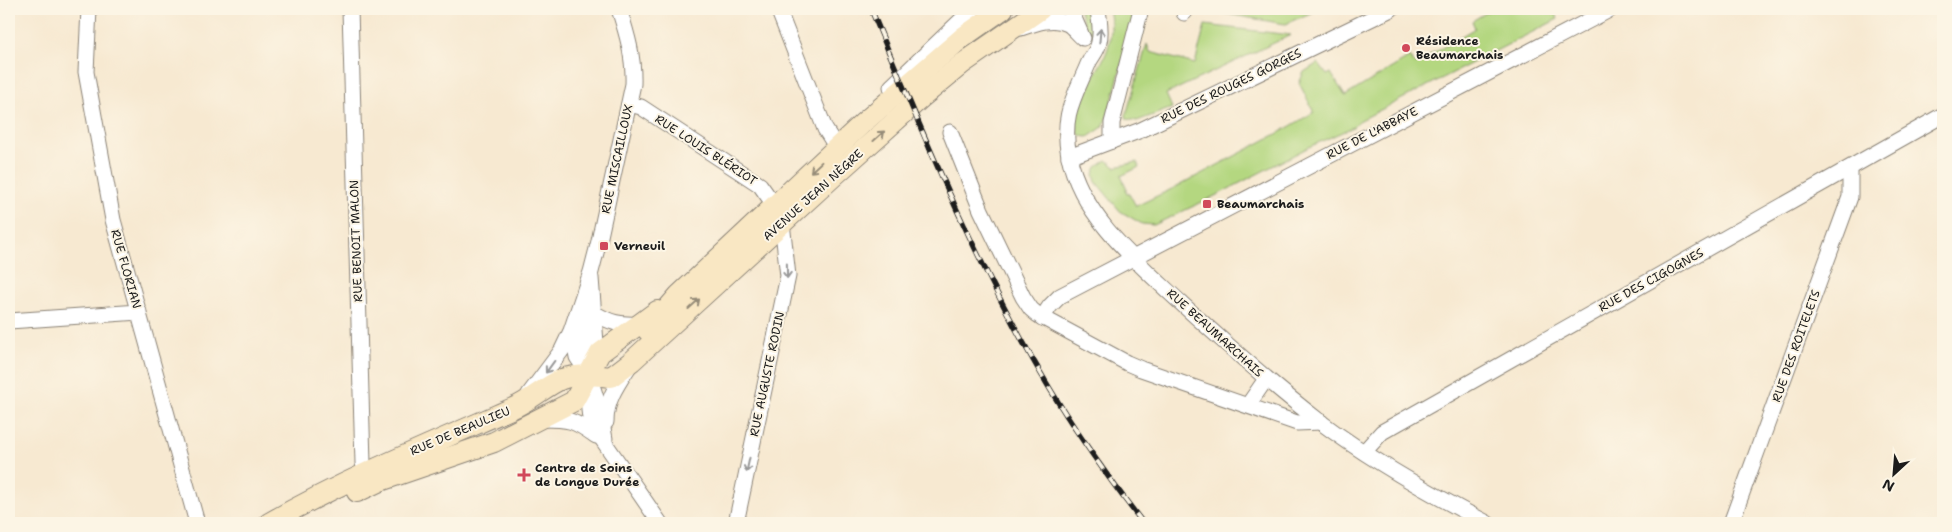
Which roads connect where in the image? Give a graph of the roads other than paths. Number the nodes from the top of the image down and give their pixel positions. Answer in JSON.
{"nodes":[{"id":1,"x":89,"y":9,"type":"edge"},
{"id":2,"x":350,"y":9,"type":"edge"},
{"id":3,"x":619,"y":9,"type":"edge"},
{"id":4,"x":778,"y":9,"type":"edge"},
{"id":5,"x":973,"y":9,"type":"edge"},
{"id":6,"x":1003,"y":9,"type":"edge"},
{"id":7,"x":1041,"y":9,"type":"edge"},
{"id":8,"x":1070,"y":9,"type":"edge"},
{"id":9,"x":1098,"y":9,"type":"edge"},
{"id":10,"x":1142,"y":9,"type":"edge"},
{"id":11,"x":1391,"y":9,"type":"edge"},
{"id":12,"x":1611,"y":9,"type":"edge"},
{"id":13,"x":1002,"y":34,"type":"junction"},
{"id":14,"x":1082,"y":38,"type":"junction"},
{"id":15,"x":1090,"y":61,"type":"junction"},
{"id":16,"x":629,"y":104,"type":"junction"},
{"id":17,"x":1943,"y":115,"type":"edge"},
{"id":18,"x":864,"y":122,"type":"junction"},
{"id":19,"x":950,"y":132,"type":"dead end"},
{"id":20,"x":1112,"y":141,"type":"junction"},
{"id":21,"x":836,"y":148,"type":"junction"},
{"id":22,"x":1069,"y":157,"type":"junction"},
{"id":23,"x":1850,"y":168,"type":"junction"},
{"id":24,"x":779,"y":215,"type":"junction"},
{"id":25,"x":1133,"y":258,"type":"junction"},
{"id":26,"x":591,"y":272,"type":"junction"},
{"id":27,"x":585,"y":288,"type":"junction"},
{"id":28,"x":679,"y":295,"type":"junction"},
{"id":29,"x":578,"y":308,"type":"junction"},
{"id":30,"x":139,"y":312,"type":"junction"},
{"id":31,"x":594,"y":312,"type":"junction"},
{"id":32,"x":1042,"y":318,"type":"junction"},
{"id":33,"x":9,"y":320,"type":"edge"},
{"id":34,"x":639,"y":324,"type":"junction"},
{"id":35,"x":632,"y":361,"type":"junction"},
{"id":36,"x":589,"y":375,"type":"junction"},
{"id":37,"x":1266,"y":379,"type":"junction"},
{"id":38,"x":1248,"y":405,"type":"junction"},
{"id":39,"x":516,"y":407,"type":"junction"},
{"id":40,"x":538,"y":419,"type":"junction"},
{"id":41,"x":1321,"y":422,"type":"junction"},
{"id":42,"x":606,"y":443,"type":"junction"},
{"id":43,"x":1364,"y":452,"type":"junction"},
{"id":44,"x":371,"y":480,"type":"junction"},
{"id":45,"x":197,"y":523,"type":"edge"},
{"id":46,"x":269,"y":523,"type":"edge"},
{"id":47,"x":296,"y":523,"type":"edge"},
{"id":48,"x":660,"y":523,"type":"edge"},
{"id":49,"x":736,"y":523,"type":"edge"},
{"id":50,"x":1487,"y":523,"type":"edge"},
{"id":51,"x":1731,"y":523,"type":"edge"}],
"edges":[{"from":1,"to":30,"type":"street","name":"RUE FLORIAN"},
{"from":2,"to":44,"type":"street","name":"RUE BENOIT MALON"},
{"from":3,"to":16,"type":"street","name":"RUE MISCAILLOUX"},
{"from":4,"to":21,"type":"street"},
{"from":5,"to":18,"type":"street"},
{"from":6,"to":18,"type":"main road","name":"AVENUE JEAN NÈGRE"},
{"from":7,"to":13,"type":"main road","name":"AVENUE JEAN NÈGRE"},
{"from":8,"to":14,"type":"street"},
{"from":15,"to":9,"type":"street","name":"RUE BEAUMARCHAIS","one_way":true},
{"from":10,"to":20,"type":"street"},
{"from":11,"to":20,"type":"street","name":"RUE DES ROUGES GORGES"},
{"from":12,"to":25,"type":"street","name":"RUE DE L'ABBAYE"},
{"from":13,"to":14,"type":"street"},
{"from":24,"to":13,"type":"main road","name":"AVENUE JEAN NÈGRE","one_way":true},
{"from":14,"to":15,"type":"street"},
{"from":15,"to":22,"type":"street","name":"RUE BEAUMARCHAIS"},
{"from":16,"to":24,"type":"street","name":"RUE LOUIS BLÉRIOT"},
{"from":16,"to":26,"type":"street","name":"RUE MISCAILLOUX"},
{"from":17,"to":23,"type":"street","name":"RUE DES CIGOGNES"},
{"from":18,"to":21,"type":"main road","name":"AVENUE JEAN NÈGRE"},
{"from":19,"to":32,"type":"street"},
{"from":20,"to":22,"type":"street","name":"RUE DES ROUGES GORGES"},
{"from":21,"to":24,"type":"main road","name":"AVENUE JEAN NÈGRE","one_way":true},
{"from":22,"to":25,"type":"street","name":"RUE BEAUMARCHAIS"},
{"from":23,"to":43,"type":"street","name":"RUE DES CIGOGNES"},
{"from":23,"to":51,"type":"street","name":"RUE DES ROITELETS"},
{"from":24,"to":28,"type":"main road","name":"AVENUE JEAN NÈGRE"},
{"from":35,"to":24,"type":"main road","name":"AVENUE JEAN NÈGRE","one_way":true},
{"from":24,"to":49,"type":"street","name":"RUE AUGUSTE RODIN","one_way":true},
{"from":25,"to":32,"type":"street","name":"RUE DE L'ABBAYE"},
{"from":25,"to":37,"type":"street","name":"RUE BEAUMARCHAIS"},
{"from":26,"to":27,"type":"street","name":"RUE MISCAILLOUX"},
{"from":26,"to":31,"type":"street"},
{"from":27,"to":29,"type":"street","name":"RUE MISCAILLOUX"},
{"from":27,"to":36,"type":"street"},
{"from":28,"to":34,"type":"main road","name":"AVENUE JEAN NÈGRE"},
{"from":28,"to":36,"type":"main road","name":"AVENUE JEAN NÈGRE"},
{"from":29,"to":36,"type":"street"},
{"from":29,"to":39,"type":"street","one_way":true},
{"from":30,"to":33,"type":"street"},
{"from":30,"to":45,"type":"street","name":"RUE FLORIAN"},
{"from":31,"to":34,"type":"street"},
{"from":31,"to":36,"type":"street"},
{"from":32,"to":38,"type":"street"},
{"from":34,"to":36,"type":"main road","name":"AVENUE JEAN NÈGRE"},
{"from":35,"to":36,"type":"main road","name":"AVENUE JEAN NÈGRE"},
{"from":35,"to":42,"type":"street"},
{"from":36,"to":39,"type":"main road","name":"RUE DE BEAULIEU"},
{"from":36,"to":40,"type":"main road","name":"RUE DE BEAULIEU"},
{"from":36,"to":42,"type":"street"},
{"from":36,"to":44,"type":"main road"},
{"from":37,"to":38,"type":"street"},
{"from":37,"to":41,"type":"street","name":"RUE BEAUMARCHAIS"},
{"from":38,"to":41,"type":"street"},
{"from":39,"to":44,"type":"main road","name":"RUE DE BEAULIEU"},
{"from":40,"to":42,"type":"street","name":"RUE DE BEAULIEU"},
{"from":40,"to":44,"type":"main road","name":"RUE DE BEAULIEU"},
{"from":41,"to":43,"type":"street","name":"RUE BEAUMARCHAIS"},
{"from":42,"to":48,"type":"street"},
{"from":43,"to":50,"type":"street","name":"RUE BEAUMARCHAIS"},
{"from":44,"to":46,"type":"main road","name":"RUE DE BEAULIEU"},
{"from":44,"to":47,"type":"main road","name":"RUE DE BEAULIEU"}]}
